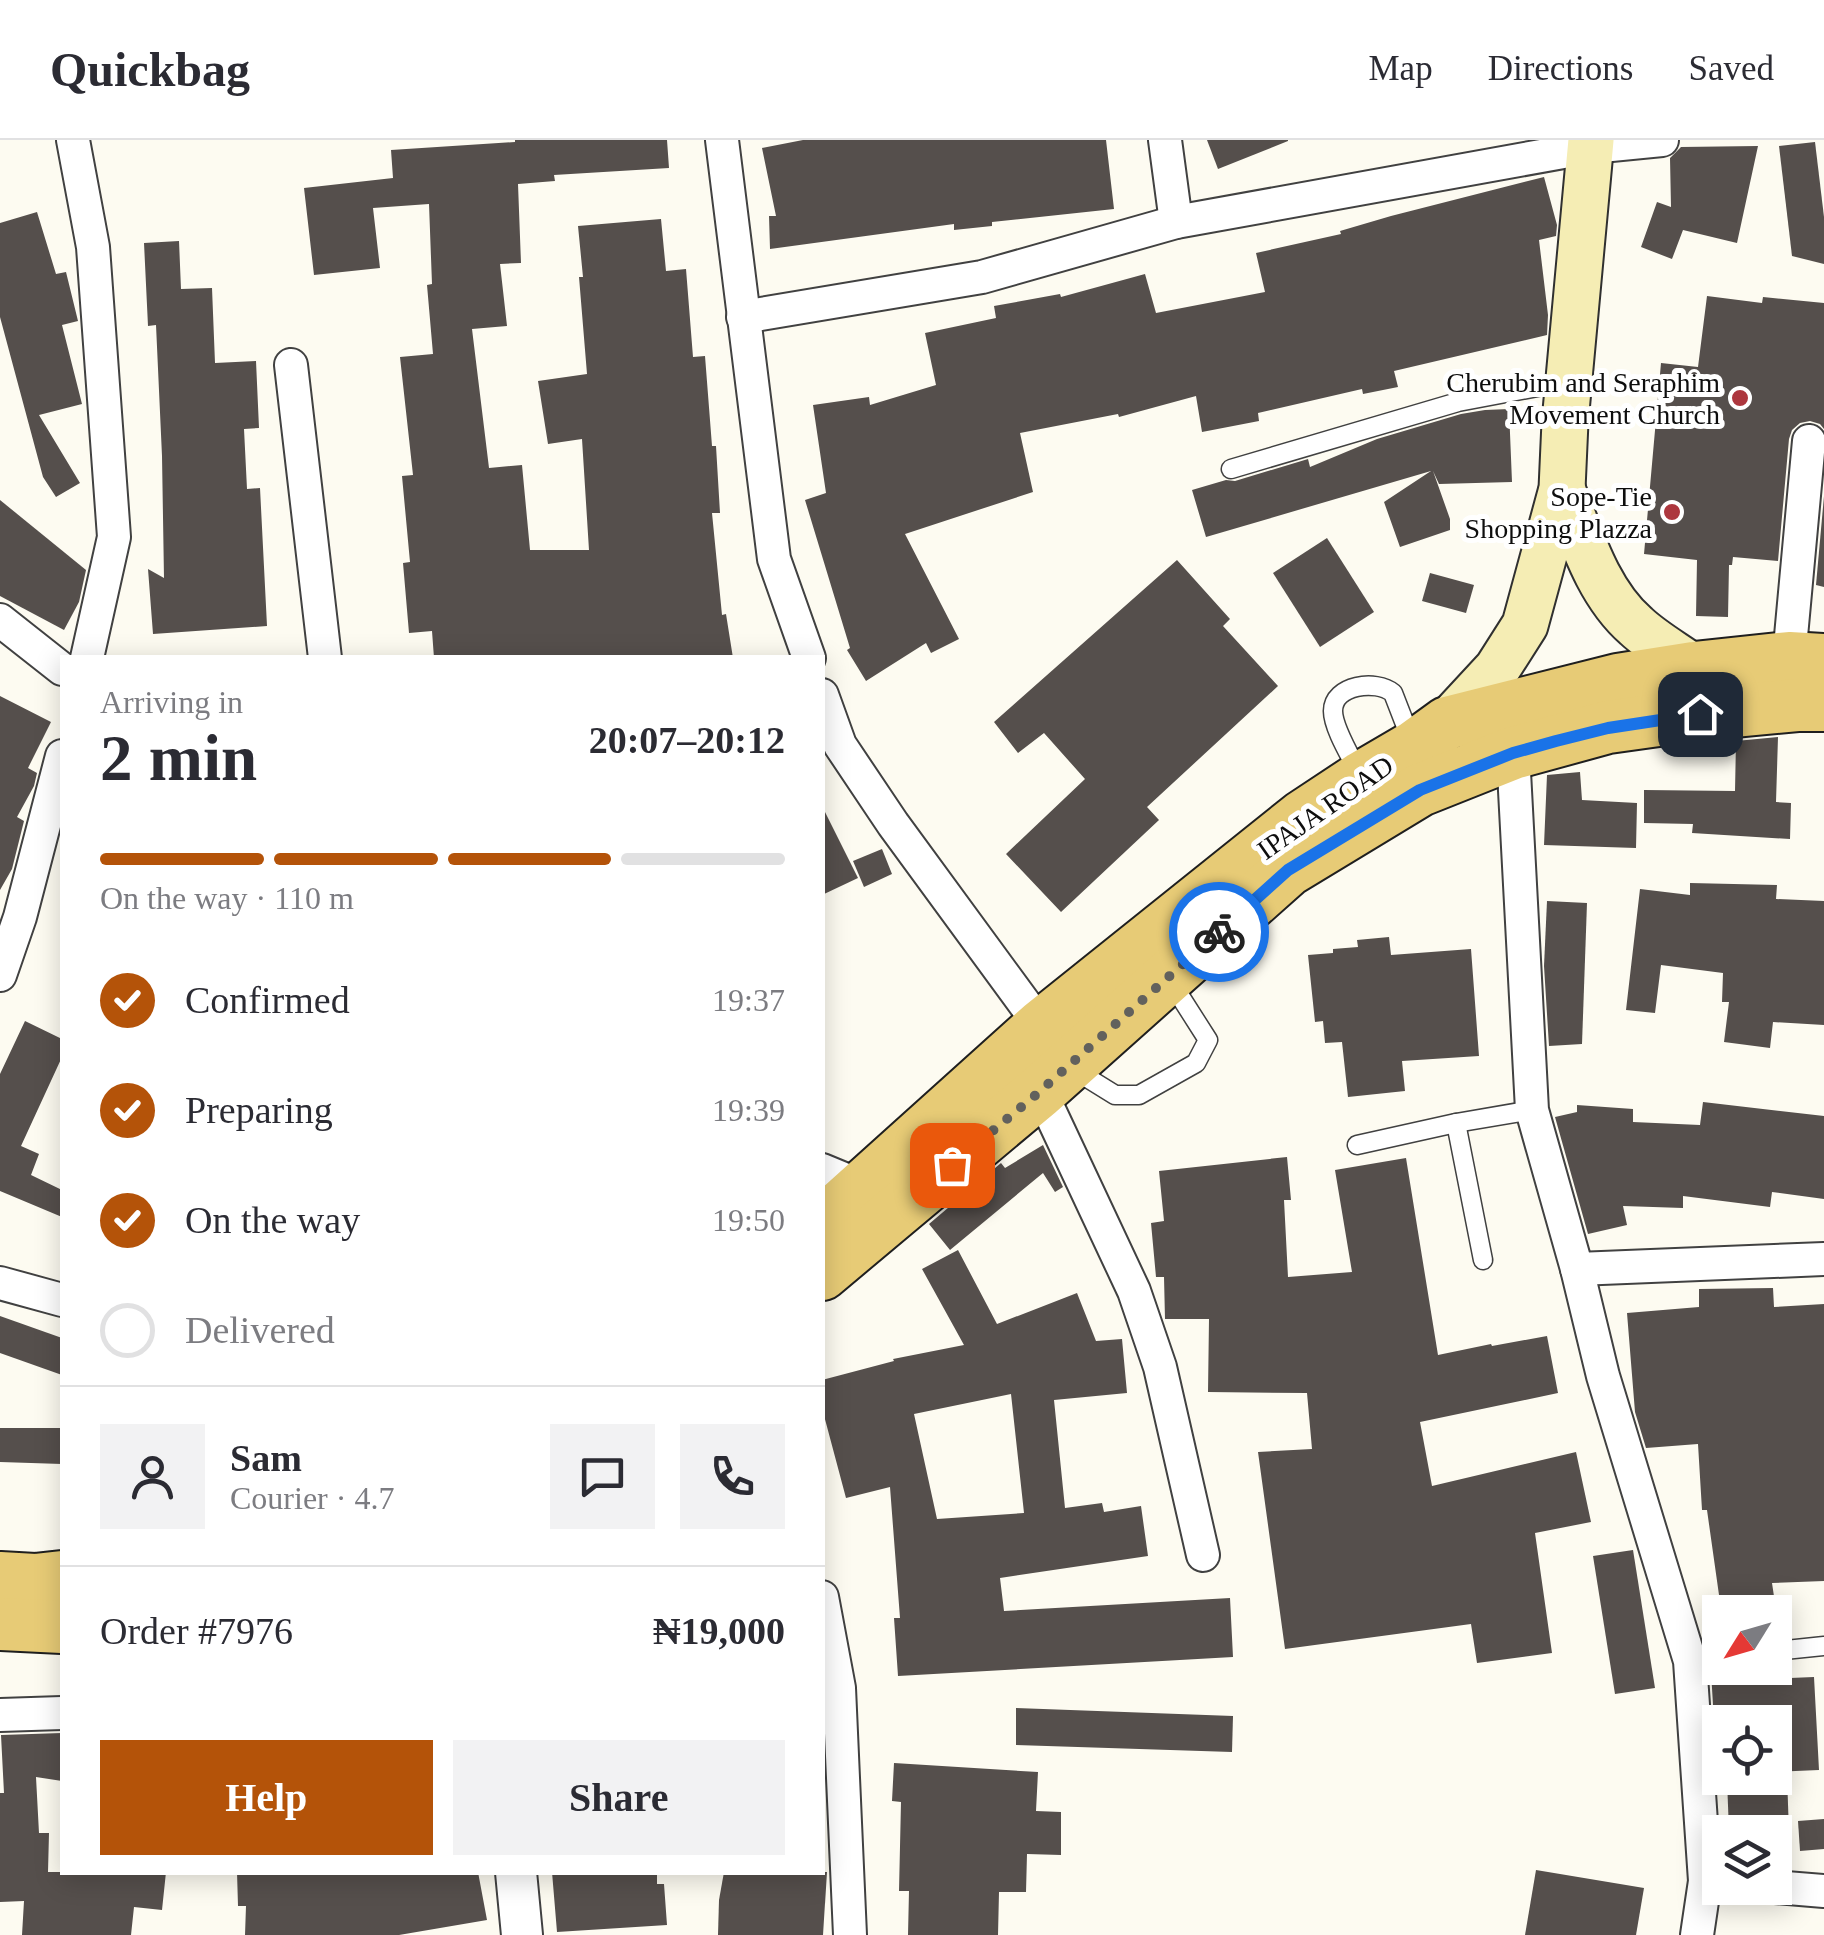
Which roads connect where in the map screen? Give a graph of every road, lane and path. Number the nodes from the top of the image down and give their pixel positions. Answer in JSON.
{"nodes":[{"id":1,"x":73,"y":140,"type":"edge"},
{"id":2,"x":722,"y":140,"type":"edge"},
{"id":3,"x":1166,"y":140,"type":"edge"},
{"id":4,"x":1662,"y":140,"type":"edge"},
{"id":5,"x":1591,"y":143,"type":"edge"},
{"id":6,"x":1176,"y":222,"type":"junction"},
{"id":7,"x":743,"y":317,"type":"junction"},
{"id":8,"x":291,"y":364,"type":"dead end"},
{"id":9,"x":1569,"y":381,"type":"junction"},
{"id":10,"x":1809,"y":442,"type":"dead end"},
{"id":11,"x":1231,"y":469,"type":"dead end"},
{"id":12,"x":1562,"y":489,"type":"junction"},
{"id":13,"x":0,"y":620,"type":"edge"},
{"id":14,"x":89,"y":655,"type":"edge"},
{"id":15,"x":326,"y":655,"type":"edge"},
{"id":16,"x":808,"y":655,"type":"edge"},
{"id":17,"x":1806,"y":659,"type":"edge"},
{"id":18,"x":60,"y":667,"type":"edge"},
{"id":19,"x":1694,"y":668,"type":"junction"},
{"id":20,"x":1824,"y":706,"type":"edge"},
{"id":21,"x":825,"y":712,"type":"edge"},
{"id":22,"x":1431,"y":735,"type":"junction"},
{"id":23,"x":831,"y":746,"type":"edge"},
{"id":24,"x":1513,"y":753,"type":"junction"},
{"id":25,"x":60,"y":772,"type":"edge"},
{"id":26,"x":1361,"y":778,"type":"junction"},
{"id":27,"x":54,"y":820,"type":"edge"},
{"id":28,"x":10,"y":911,"type":"edge"},
{"id":29,"x":0,"y":976,"type":"edge"},
{"id":30,"x":1168,"y":977,"type":"junction"},
{"id":31,"x":1049,"y":1062,"type":"junction"},
{"id":32,"x":1532,"y":1110,"type":"junction"},
{"id":33,"x":1456,"y":1124,"type":"junction"},
{"id":34,"x":1357,"y":1145,"type":"dead end"},
{"id":35,"x":843,"y":1179,"type":"edge"},
{"id":36,"x":1824,"y":1259,"type":"edge"},
{"id":37,"x":1484,"y":1260,"type":"dead end"},
{"id":38,"x":827,"y":1263,"type":"edge"},
{"id":39,"x":1576,"y":1269,"type":"junction"},
{"id":40,"x":0,"y":1282,"type":"edge"},
{"id":41,"x":60,"y":1300,"type":"edge"},
{"id":42,"x":1203,"y":1555,"type":"dead end"},
{"id":43,"x":60,"y":1577,"type":"edge"},
{"id":44,"x":0,"y":1578,"type":"edge"},
{"id":45,"x":825,"y":1613,"type":"edge"},
{"id":46,"x":0,"y":1624,"type":"edge"},
{"id":47,"x":60,"y":1627,"type":"edge"},
{"id":48,"x":1824,"y":1646,"type":"edge"},
{"id":49,"x":1792,"y":1649,"type":"edge"},
{"id":50,"x":1702,"y":1651,"type":"edge"},
{"id":51,"x":1706,"y":1685,"type":"edge"},
{"id":52,"x":60,"y":1712,"type":"edge"},
{"id":53,"x":0,"y":1715,"type":"edge"},
{"id":54,"x":1710,"y":1815,"type":"edge"},
{"id":55,"x":516,"y":1875,"type":"edge"},
{"id":56,"x":1792,"y":1887,"type":"edge"},
{"id":57,"x":1824,"y":1890,"type":"edge"},
{"id":58,"x":1705,"y":1905,"type":"edge"},
{"id":59,"x":522,"y":1935,"type":"edge"},
{"id":60,"x":850,"y":1935,"type":"edge"},
{"id":61,"x":1697,"y":1935,"type":"edge"}],
"edges":[{"from":1,"to":14,"type":"street"},
{"from":2,"to":7,"type":"street"},
{"from":3,"to":6,"type":"street"},
{"from":4,"to":5,"type":"street"},
{"from":5,"to":6,"type":"street"},
{"from":5,"to":9,"type":"main road"},
{"from":6,"to":7,"type":"street"},
{"from":7,"to":16,"type":"street"},
{"from":8,"to":15,"type":"street"},
{"from":9,"to":11,"type":"lane"},
{"from":9,"to":12,"type":"main road"},
{"from":10,"to":17,"type":"street"},
{"from":12,"to":19,"type":"main road"},
{"from":12,"to":22,"type":"main road"},
{"from":13,"to":18,"type":"street"},
{"from":17,"to":19,"type":"main road","name":"IPAJA ROAD"},
{"from":19,"to":22,"type":"main road","name":"IPAJA ROAD"},
{"from":20,"to":24,"type":"main road","name":"IPAJA ROAD"},
{"from":21,"to":23,"type":"street"},
{"from":22,"to":26,"type":"main road","name":"IPAJA ROAD"},
{"from":22,"to":26,"type":"lane"},
{"from":23,"to":31,"type":"street"},
{"from":24,"to":30,"type":"main road","name":"IPAJA ROAD"},
{"from":24,"to":32,"type":"street"},
{"from":25,"to":27,"type":"street"},
{"from":26,"to":31,"type":"main road","name":"IPAJA ROAD"},
{"from":27,"to":28,"type":"street"},
{"from":28,"to":29,"type":"street"},
{"from":30,"to":31,"type":"main road","name":"IPAJA ROAD"},
{"from":30,"to":31,"type":"lane"},
{"from":31,"to":35,"type":"main road","name":"IPAJA ROAD"},
{"from":31,"to":38,"type":"main road","name":"IPAJA ROAD"},
{"from":31,"to":42,"type":"street"},
{"from":32,"to":33,"type":"lane"},
{"from":32,"to":39,"type":"street"},
{"from":33,"to":34,"type":"lane"},
{"from":33,"to":37,"type":"lane"},
{"from":35,"to":38,"type":"main road","name":"IPAJA ROAD"},
{"from":36,"to":39,"type":"street"},
{"from":39,"to":50,"type":"street"},
{"from":40,"to":41,"type":"street"},
{"from":43,"to":44,"type":"main road"},
{"from":45,"to":60,"type":"street"},
{"from":46,"to":47,"type":"main road"},
{"from":48,"to":49,"type":"lane"},
{"from":51,"to":54,"type":"street"},
{"from":52,"to":53,"type":"street"},
{"from":55,"to":59,"type":"street"},
{"from":56,"to":57,"type":"street"},
{"from":58,"to":61,"type":"street"}]}
